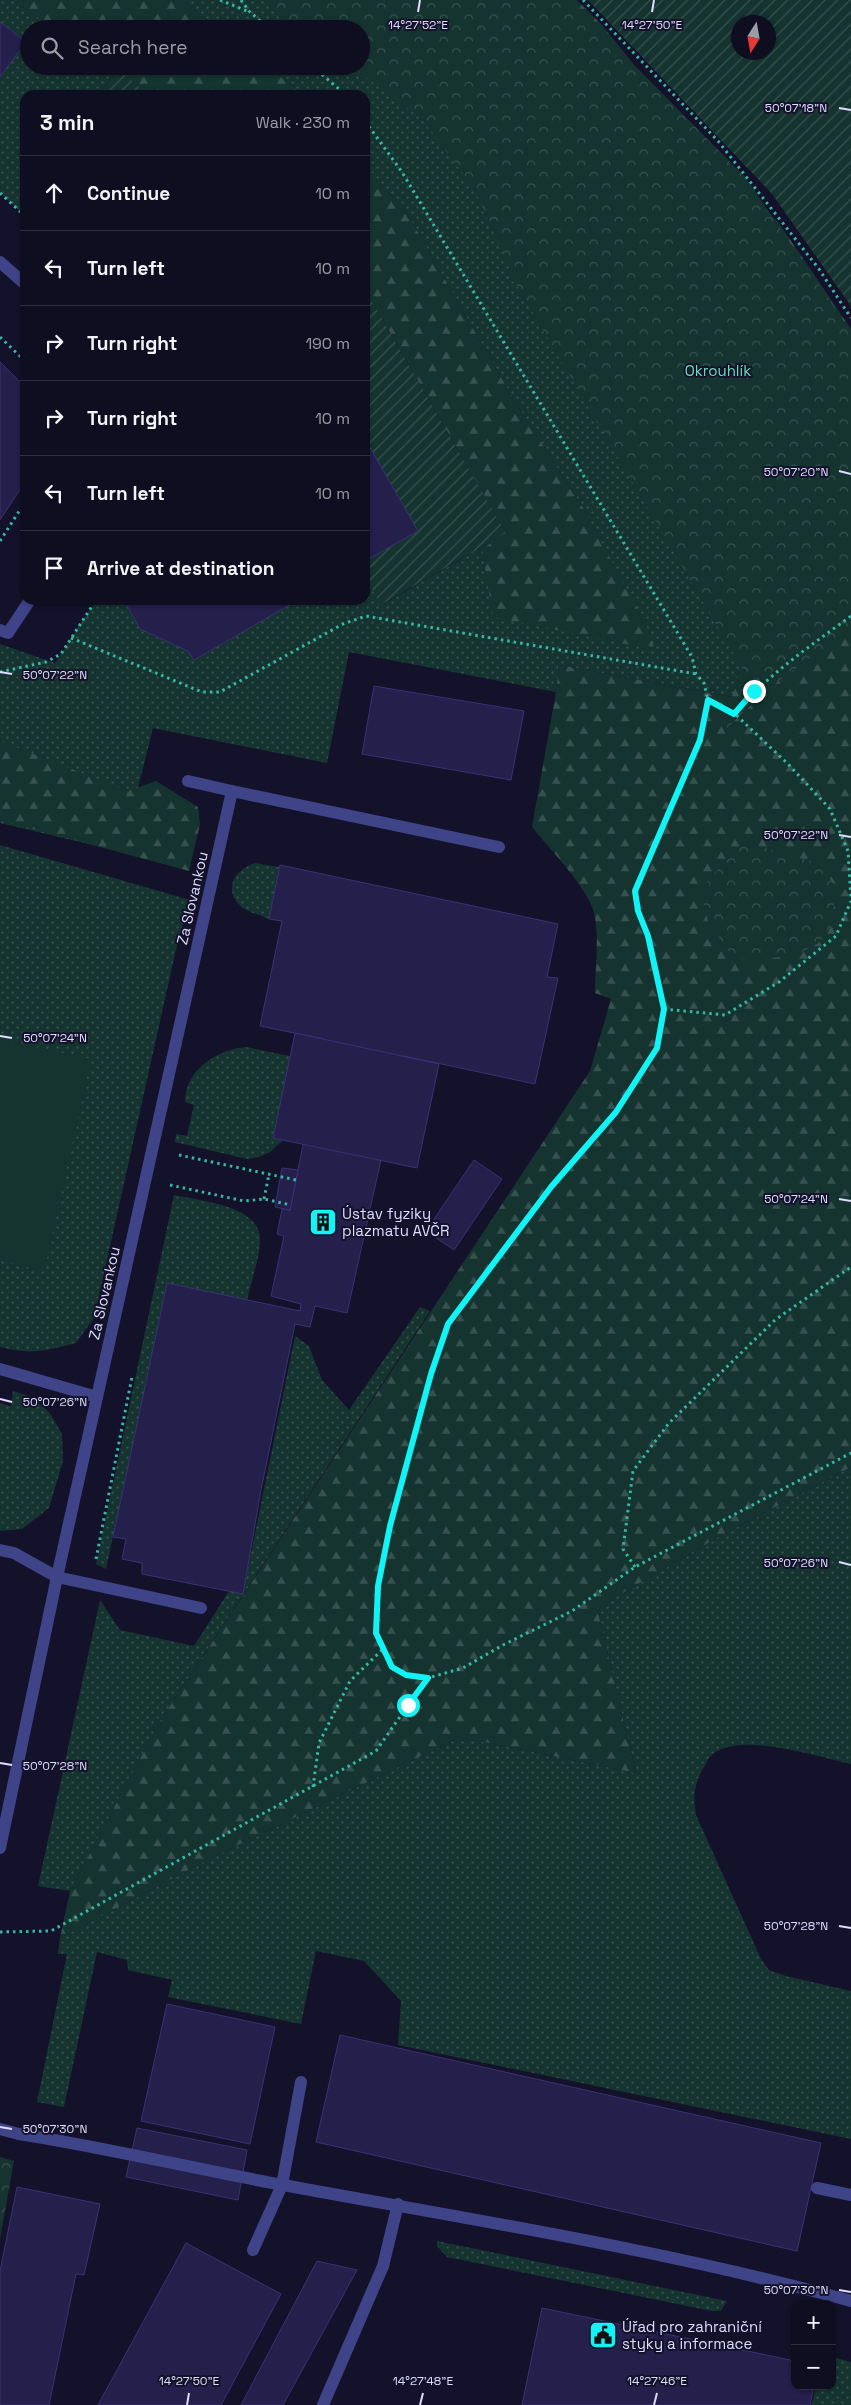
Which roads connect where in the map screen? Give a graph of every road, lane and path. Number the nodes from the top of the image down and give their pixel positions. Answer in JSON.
{"nodes":[{"id":1,"x":220,"y":0,"type":"edge"},
{"id":2,"x":241,"y":0,"type":"edge"},
{"id":3,"x":583,"y":0,"type":"edge"},
{"id":4,"x":249,"y":11,"type":"junction"},
{"id":5,"x":259,"y":20,"type":"edge"},
{"id":6,"x":323,"y":75,"type":"edge"},
{"id":7,"x":340,"y":90,"type":"edge"},
{"id":8,"x":370,"y":128,"type":"edge"},
{"id":9,"x":0,"y":193,"type":"edge"},
{"id":10,"x":20,"y":211,"type":"edge"},
{"id":11,"x":0,"y":262,"type":"edge"},
{"id":12,"x":20,"y":280,"type":"edge"},
{"id":13,"x":851,"y":318,"type":"edge"},
{"id":14,"x":0,"y":337,"type":"edge"},
{"id":15,"x":20,"y":356,"type":"edge"},
{"id":16,"x":20,"y":510,"type":"edge"},
{"id":17,"x":0,"y":540,"type":"edge"},
{"id":18,"x":27,"y":605,"type":"edge"},
{"id":19,"x":93,"y":605,"type":"edge"},
{"id":20,"x":851,"y":616,"type":"edge"},
{"id":21,"x":0,"y":630,"type":"edge"},
{"id":22,"x":71,"y":638,"type":"junction"},
{"id":23,"x":0,"y":672,"type":"edge"},
{"id":24,"x":696,"y":674,"type":"junction"},
{"id":25,"x":708,"y":700,"type":"junction"},
{"id":26,"x":734,"y":714,"type":"junction"},
{"id":27,"x":188,"y":781,"type":"dead end"},
{"id":28,"x":232,"y":791,"type":"junction"},
{"id":29,"x":499,"y":846,"type":"dead end"},
{"id":30,"x":851,"y":900,"type":"edge"},
{"id":31,"x":664,"y":1009,"type":"junction"},
{"id":32,"x":153,"y":1150,"type":"junction"},
{"id":33,"x":269,"y":1174,"type":"junction"},
{"id":34,"x":296,"y":1180,"type":"dead end"},
{"id":35,"x":167,"y":1195,"type":"dead end"},
{"id":36,"x":264,"y":1199,"type":"junction"},
{"id":37,"x":291,"y":1205,"type":"dead end"},
{"id":38,"x":851,"y":1267,"type":"edge"},
{"id":39,"x":0,"y":1369,"type":"edge"},
{"id":40,"x":133,"y":1370,"type":"dead end"},
{"id":41,"x":97,"y":1397,"type":"junction"},
{"id":42,"x":851,"y":1454,"type":"edge"},
{"id":43,"x":0,"y":1550,"type":"edge"},
{"id":44,"x":635,"y":1567,"type":"junction"},
{"id":45,"x":57,"y":1577,"type":"junction"},
{"id":46,"x":91,"y":1584,"type":"junction"},
{"id":47,"x":201,"y":1608,"type":"dead end"},
{"id":48,"x":383,"y":1649,"type":"junction"},
{"id":49,"x":428,"y":1678,"type":"junction"},
{"id":50,"x":313,"y":1787,"type":"junction"},
{"id":51,"x":0,"y":1848,"type":"edge"},
{"id":52,"x":0,"y":1932,"type":"edge"},
{"id":53,"x":301,"y":2082,"type":"dead end"},
{"id":54,"x":0,"y":2129,"type":"edge"},
{"id":55,"x":282,"y":2185,"type":"junction"},
{"id":56,"x":817,"y":2188,"type":"dead end"},
{"id":57,"x":851,"y":2195,"type":"edge"},
{"id":58,"x":398,"y":2204,"type":"junction"},
{"id":59,"x":253,"y":2250,"type":"dead end"},
{"id":60,"x":851,"y":2301,"type":"edge"},
{"id":61,"x":324,"y":2405,"type":"edge"}],
"edges":[{"from":1,"to":4,"type":"path"},
{"from":2,"to":4,"type":"path"},
{"from":3,"to":13,"type":"path"},
{"from":4,"to":5,"type":"path"},
{"from":6,"to":7,"type":"path"},
{"from":8,"to":24,"type":"path"},
{"from":9,"to":10,"type":"path"},
{"from":11,"to":12,"type":"street"},
{"from":14,"to":15,"type":"path"},
{"from":16,"to":17,"type":"path"},
{"from":18,"to":21,"type":"street"},
{"from":19,"to":22,"type":"path"},
{"from":20,"to":26,"type":"path"},
{"from":22,"to":23,"type":"path"},
{"from":22,"to":24,"type":"path"},
{"from":24,"to":25,"type":"path"},
{"from":25,"to":26,"type":"path"},
{"from":25,"to":31,"type":"path"},
{"from":26,"to":30,"type":"path"},
{"from":27,"to":28,"type":"street"},
{"from":28,"to":29,"type":"street"},
{"from":28,"to":32,"type":"street","name":"Za Slovankou"},
{"from":30,"to":31,"type":"path"},
{"from":31,"to":48,"type":"path"},
{"from":32,"to":33,"type":"path"},
{"from":32,"to":41,"type":"street","name":"Za Slovankou"},
{"from":33,"to":34,"type":"path"},
{"from":33,"to":36,"type":"path"},
{"from":35,"to":36,"type":"path"},
{"from":36,"to":37,"type":"path"},
{"from":38,"to":44,"type":"path"},
{"from":39,"to":41,"type":"street"},
{"from":40,"to":46,"type":"path"},
{"from":41,"to":45,"type":"street","name":"Za Slovankou"},
{"from":42,"to":44,"type":"path"},
{"from":43,"to":45,"type":"street"},
{"from":44,"to":49,"type":"path"},
{"from":45,"to":46,"type":"street"},
{"from":45,"to":51,"type":"street","name":"Za Slovankou"},
{"from":46,"to":47,"type":"street"},
{"from":48,"to":49,"type":"path"},
{"from":48,"to":50,"type":"path"},
{"from":49,"to":50,"type":"path"},
{"from":50,"to":52,"type":"path"},
{"from":53,"to":55,"type":"street"},
{"from":54,"to":55,"type":"street"},
{"from":55,"to":58,"type":"street"},
{"from":55,"to":59,"type":"street"},
{"from":56,"to":57,"type":"street"},
{"from":58,"to":60,"type":"street"},
{"from":58,"to":61,"type":"street"}]}
